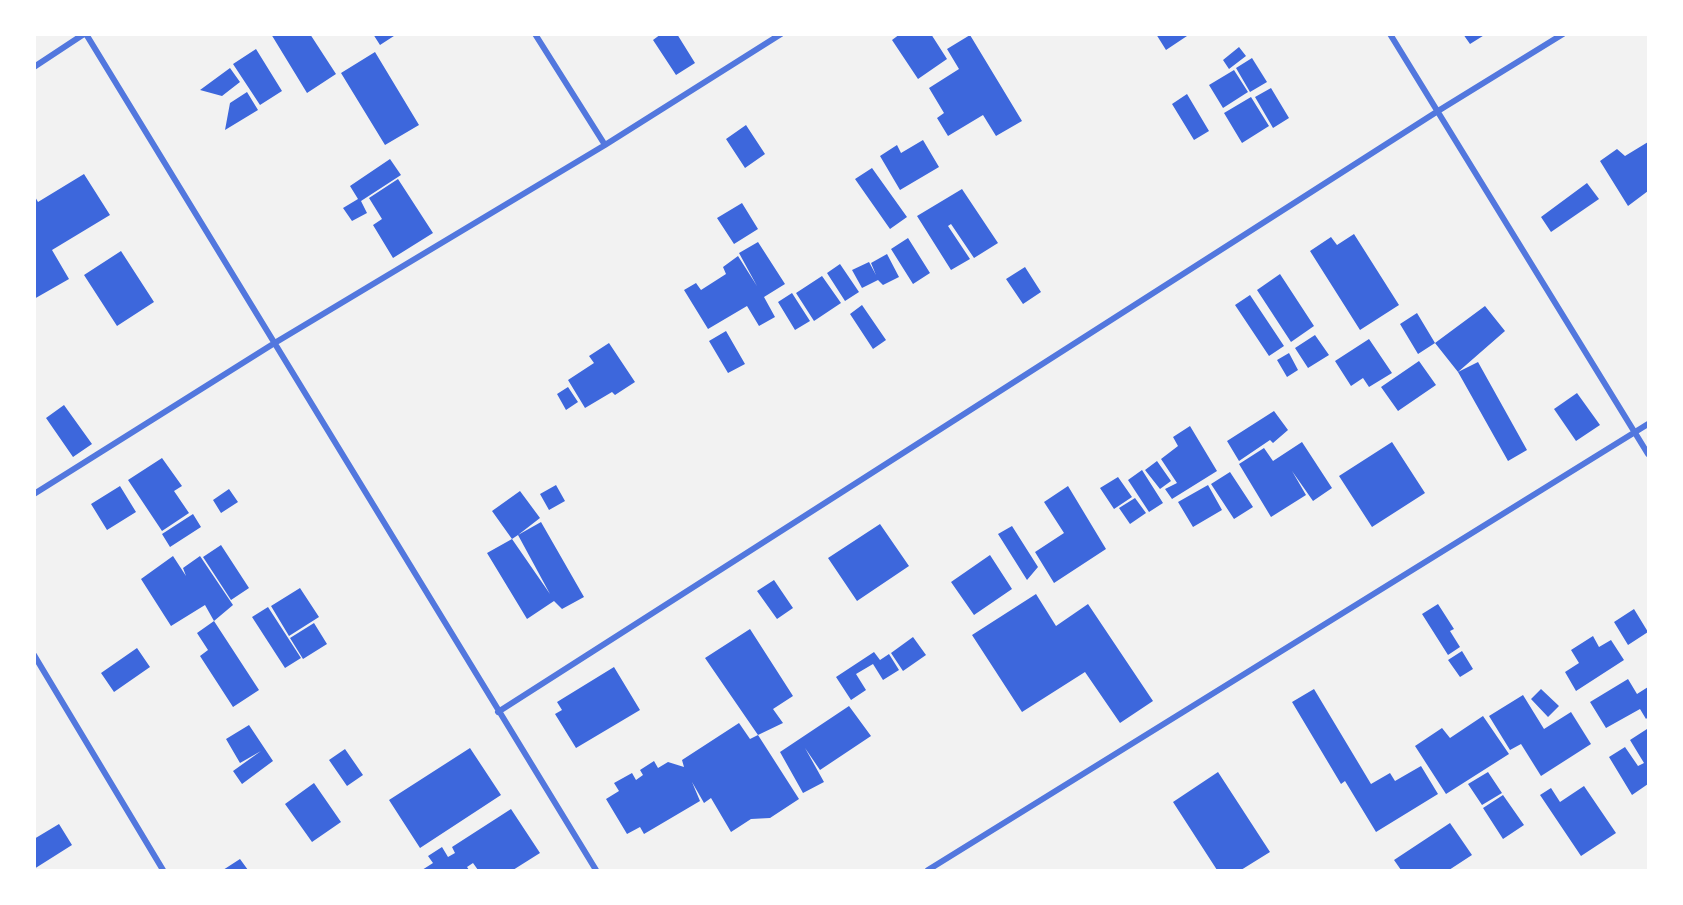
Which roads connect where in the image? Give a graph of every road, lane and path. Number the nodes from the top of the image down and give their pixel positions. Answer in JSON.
{"nodes":[{"id":1,"x":85,"y":34,"type":"edge"},
{"id":2,"x":535,"y":34,"type":"edge"},
{"id":3,"x":781,"y":34,"type":"edge"},
{"id":4,"x":1390,"y":34,"type":"edge"},
{"id":5,"x":1563,"y":34,"type":"edge"},
{"id":6,"x":34,"y":66,"type":"edge"},
{"id":7,"x":1438,"y":111,"type":"junction"},
{"id":8,"x":605,"y":145,"type":"junction"},
{"id":9,"x":273,"y":344,"type":"junction"},
{"id":10,"x":1648,"y":424,"type":"edge"},
{"id":11,"x":1635,"y":433,"type":"junction"},
{"id":12,"x":1648,"y":454,"type":"edge"},
{"id":13,"x":34,"y":494,"type":"edge"},
{"id":14,"x":34,"y":655,"type":"edge"},
{"id":15,"x":498,"y":712,"type":"junction"},
{"id":16,"x":163,"y":870,"type":"edge"},
{"id":17,"x":596,"y":870,"type":"edge"},
{"id":18,"x":928,"y":870,"type":"edge"}],
"edges":[{"from":1,"to":6,"type":"street"},
{"from":1,"to":9,"type":"street"},
{"from":2,"to":8,"type":"street"},
{"from":3,"to":8,"type":"street"},
{"from":4,"to":7,"type":"street"},
{"from":5,"to":7,"type":"street"},
{"from":7,"to":11,"type":"street"},
{"from":7,"to":15,"type":"street"},
{"from":8,"to":9,"type":"street"},
{"from":9,"to":13,"type":"street"},
{"from":9,"to":15,"type":"street"},
{"from":10,"to":11,"type":"street"},
{"from":11,"to":12,"type":"street"},
{"from":11,"to":18,"type":"street"},
{"from":14,"to":16,"type":"street"},
{"from":15,"to":17,"type":"street"}]}
